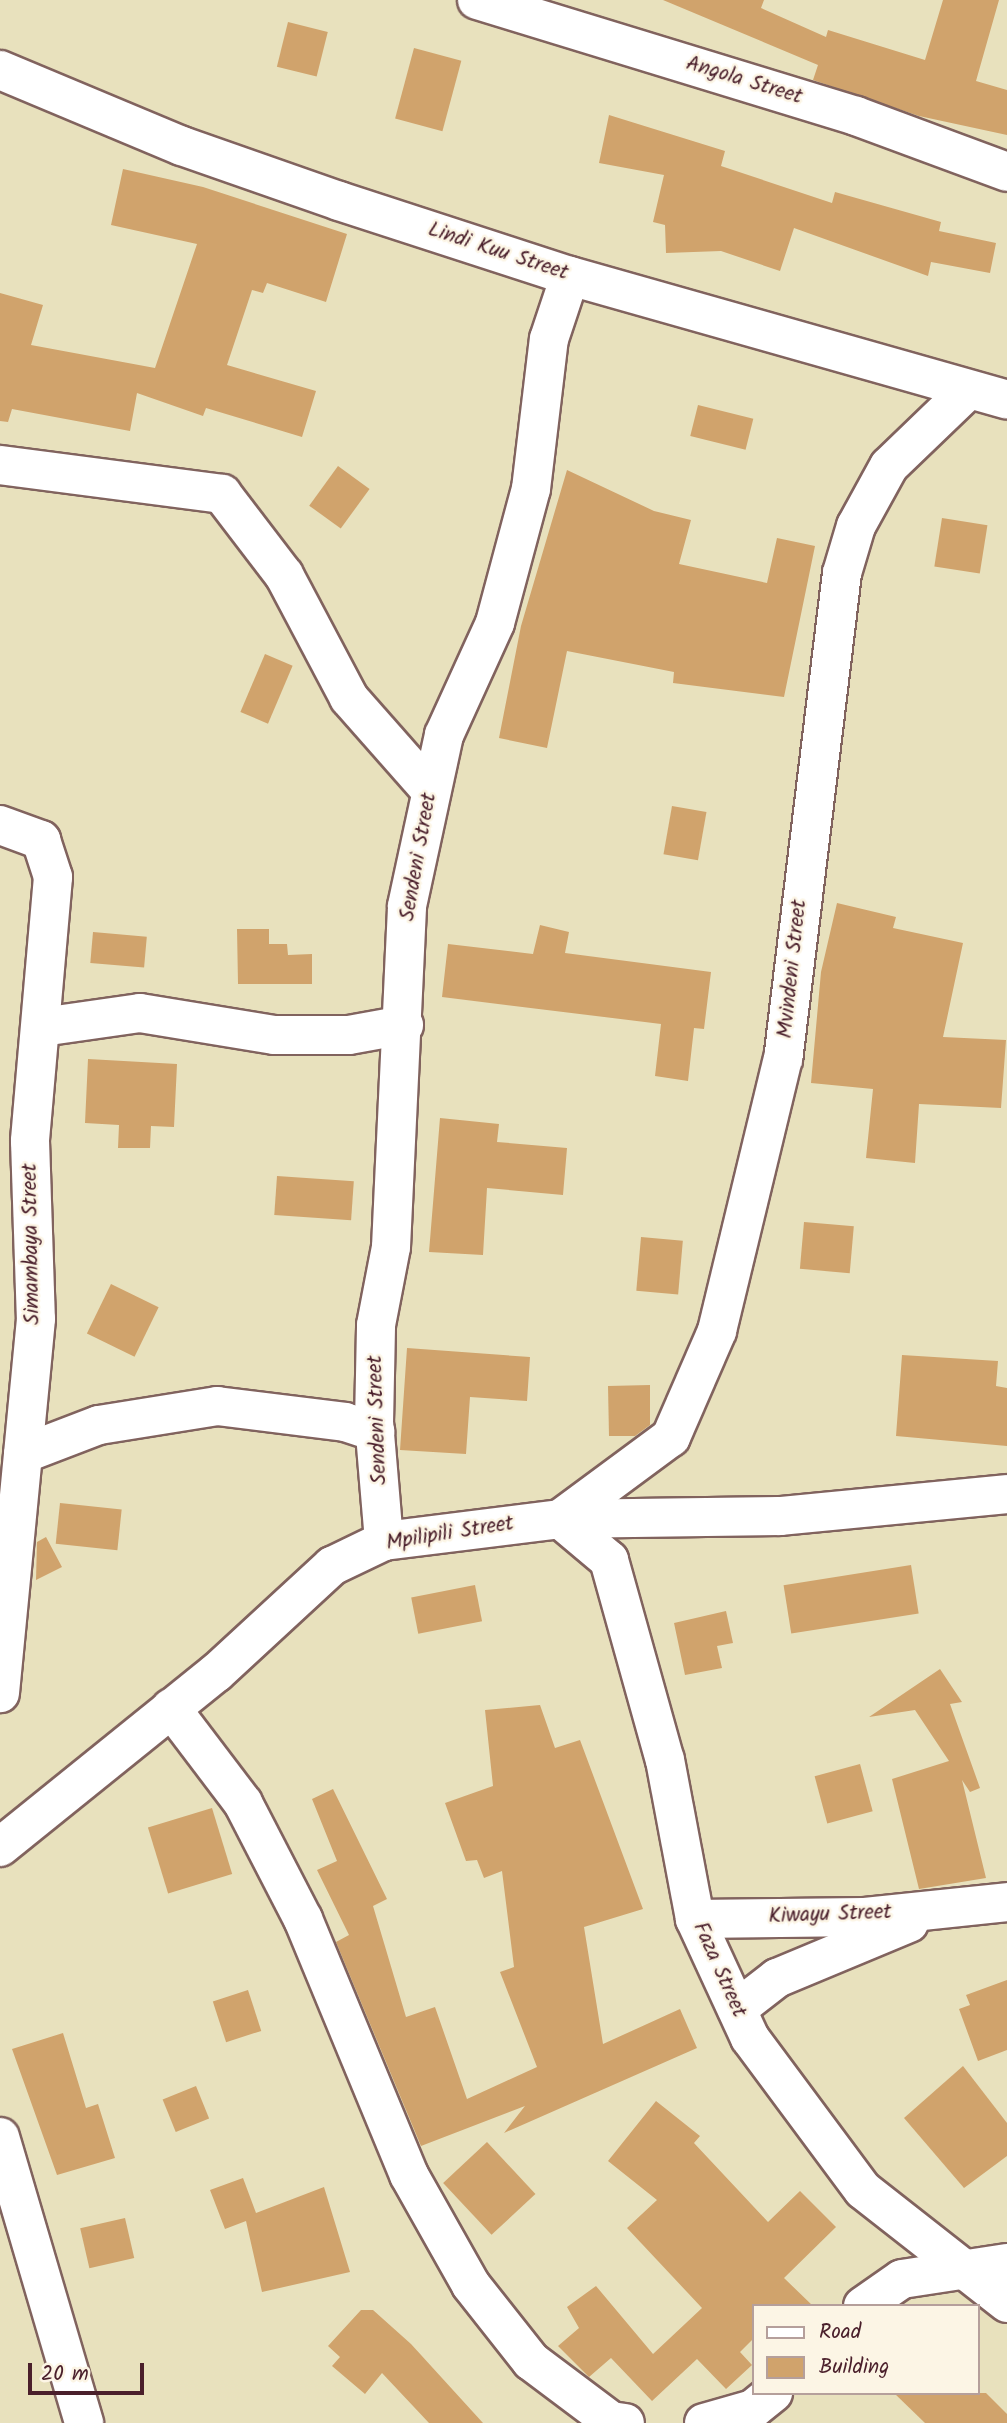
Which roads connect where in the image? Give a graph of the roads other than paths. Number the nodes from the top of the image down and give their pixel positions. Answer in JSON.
{"nodes":[{"id":1,"x":477,"y":0,"type":"edge"},
{"id":2,"x":0,"y":70,"type":"edge"},
{"id":3,"x":1007,"y":172,"type":"edge"},
{"id":4,"x":570,"y":276,"type":"junction"},
{"id":5,"x":967,"y":391,"type":"junction"},
{"id":6,"x":1007,"y":400,"type":"edge"},
{"id":7,"x":0,"y":464,"type":"edge"},
{"id":8,"x":430,"y":790,"type":"junction"},
{"id":9,"x":0,"y":825,"type":"edge"},
{"id":10,"x":404,"y":1026,"type":"junction"},
{"id":11,"x":42,"y":1027,"type":"junction"},
{"id":12,"x":374,"y":1432,"type":"junction"},
{"id":13,"x":23,"y":1454,"type":"junction"},
{"id":14,"x":1007,"y":1494,"type":"edge"},
{"id":15,"x":9,"y":1508,"type":"edge"},
{"id":16,"x":560,"y":1519,"type":"junction"},
{"id":17,"x":384,"y":1541,"type":"junction"},
{"id":18,"x":0,"y":1693,"type":"edge"},
{"id":19,"x":171,"y":1708,"type":"junction"},
{"id":20,"x":0,"y":1847,"type":"edge"},
{"id":21,"x":1007,"y":1902,"type":"edge"},
{"id":22,"x":934,"y":1907,"type":"junction"},
{"id":23,"x":695,"y":1919,"type":"junction"},
{"id":24,"x":737,"y":2009,"type":"junction"},
{"id":25,"x":0,"y":2137,"type":"edge"},
{"id":26,"x":1007,"y":2263,"type":"edge"},
{"id":27,"x":964,"y":2265,"type":"junction"},
{"id":28,"x":1007,"y":2303,"type":"edge"},
{"id":29,"x":866,"y":2304,"type":"edge"},
{"id":30,"x":770,"y":2395,"type":"edge"},
{"id":31,"x":616,"y":2422,"type":"edge"},
{"id":32,"x":84,"y":2423,"type":"edge"},
{"id":33,"x":704,"y":2423,"type":"edge"}],
"edges":[{"from":1,"to":3,"type":"street","name":"Angola Street"},
{"from":2,"to":4,"type":"street","name":"Lindi Kuu Street"},
{"from":4,"to":5,"type":"street","name":"Lindi Kuu Street"},
{"from":4,"to":8,"type":"street","name":"Sendeni Street"},
{"from":5,"to":6,"type":"street","name":"Lindi Kuu Street"},
{"from":5,"to":16,"type":"street","name":"Mvindeni Street"},
{"from":7,"to":8,"type":"street"},
{"from":8,"to":10,"type":"street","name":"Sendeni Street"},
{"from":9,"to":11,"type":"street","name":"Simambaya Street"},
{"from":10,"to":11,"type":"street"},
{"from":10,"to":12,"type":"street","name":"Sendeni Street"},
{"from":11,"to":13,"type":"street","name":"Simambaya Street"},
{"from":12,"to":13,"type":"street"},
{"from":12,"to":17,"type":"street","name":"Sendeni Street"},
{"from":13,"to":15,"type":"street","name":"Simambaya Street"},
{"from":14,"to":16,"type":"street","name":"Mpilipili Street"},
{"from":15,"to":18,"type":"street","name":"Simambaya Street"},
{"from":16,"to":17,"type":"street","name":"Mpilipili Street"},
{"from":16,"to":23,"type":"street","name":"Faza Street"},
{"from":17,"to":19,"type":"street","name":"Mpilipili Street"},
{"from":19,"to":20,"type":"street","name":"Mpilipili Street"},
{"from":19,"to":31,"type":"street"},
{"from":21,"to":22,"type":"street","name":"Kiwayu Street"},
{"from":22,"to":23,"type":"street","name":"Kiwayu Street"},
{"from":22,"to":24,"type":"street"},
{"from":23,"to":24,"type":"street","name":"Faza Street"},
{"from":24,"to":27,"type":"street","name":"Faza Street"},
{"from":25,"to":32,"type":"street"},
{"from":26,"to":27,"type":"street"},
{"from":27,"to":28,"type":"street","name":"Faza Street"},
{"from":27,"to":29,"type":"street"},
{"from":30,"to":33,"type":"street"}]}
